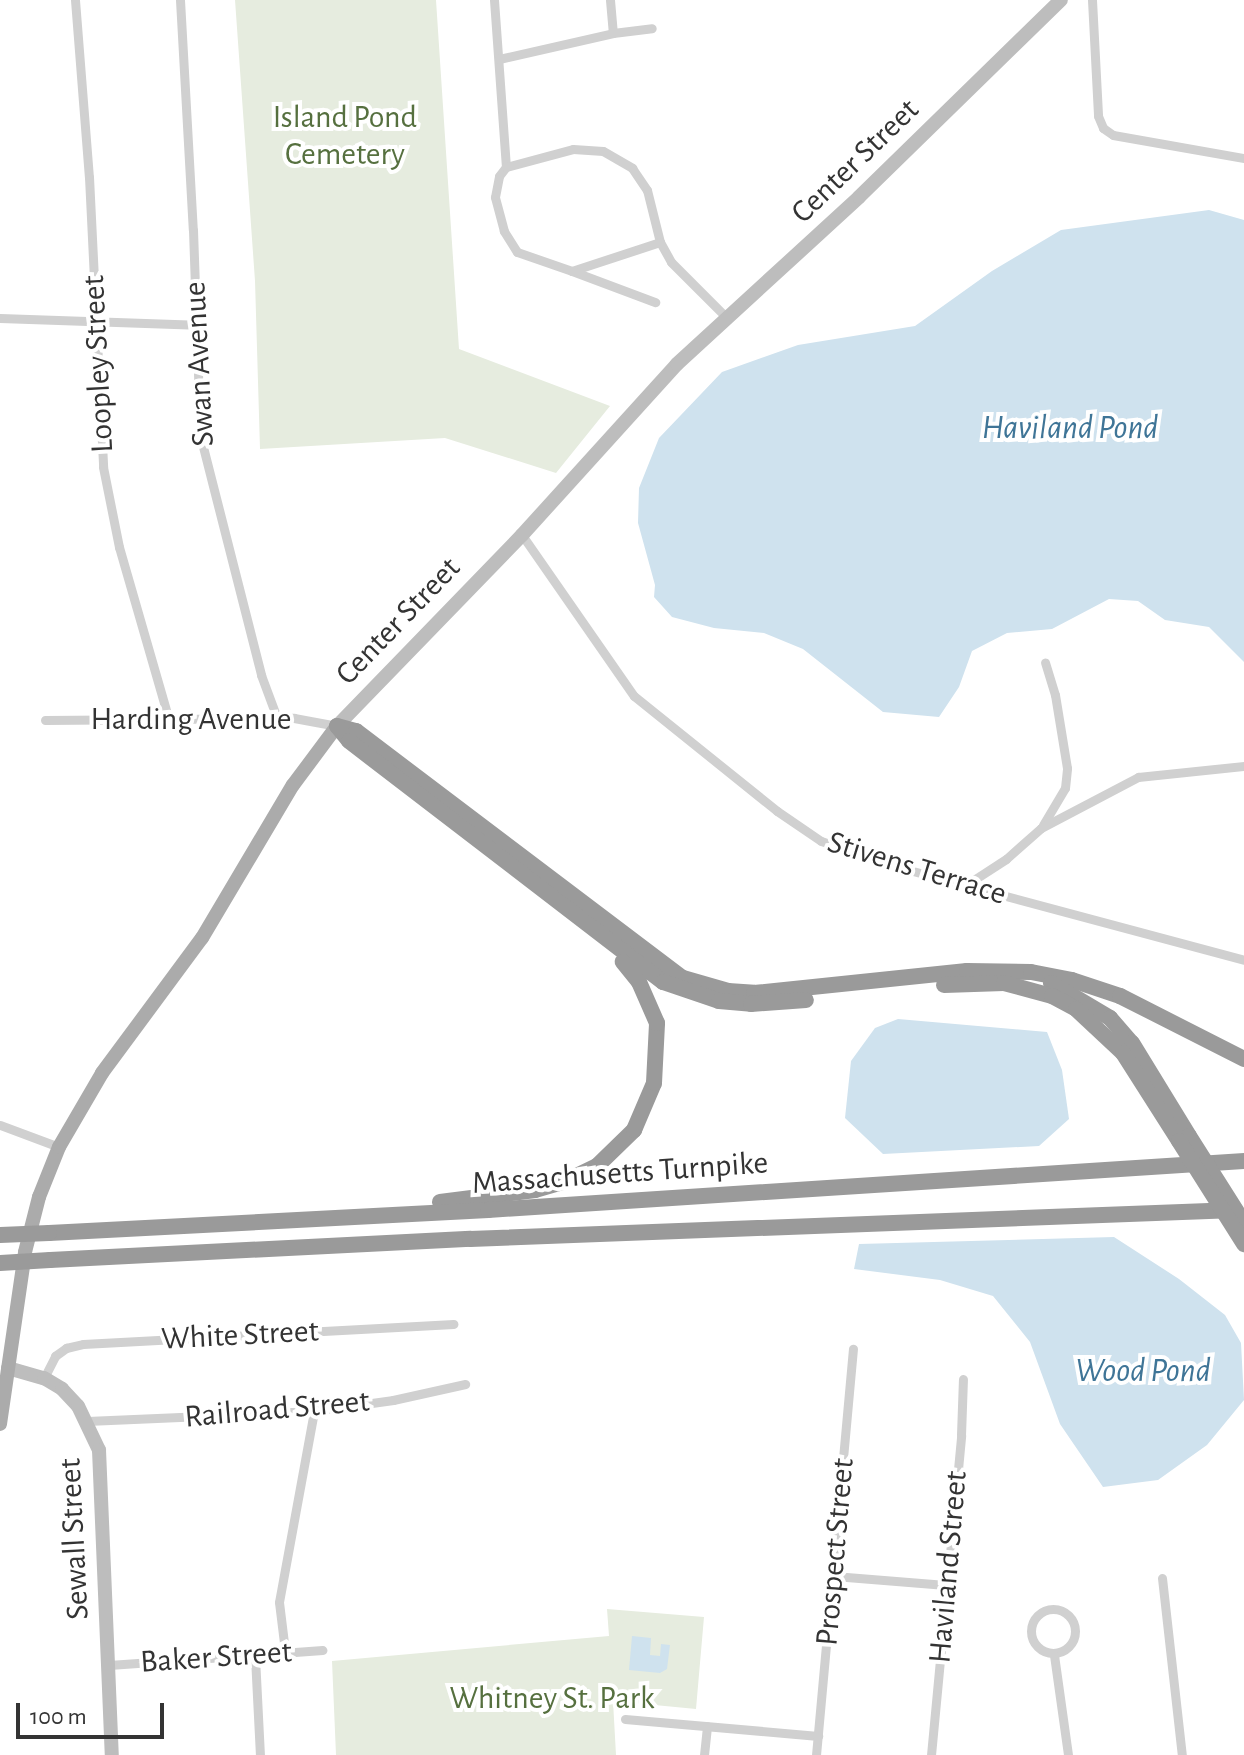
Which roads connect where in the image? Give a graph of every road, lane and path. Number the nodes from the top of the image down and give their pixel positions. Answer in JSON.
{"nodes":[{"id":1,"x":75,"y":0,"type":"edge"},
{"id":2,"x":180,"y":0,"type":"edge"},
{"id":3,"x":494,"y":0,"type":"edge"},
{"id":4,"x":610,"y":0,"type":"edge"},
{"id":5,"x":1061,"y":0,"type":"edge"},
{"id":6,"x":1092,"y":0,"type":"edge"},
{"id":7,"x":652,"y":28,"type":"dead end"},
{"id":8,"x":613,"y":33,"type":"junction"},
{"id":9,"x":499,"y":59,"type":"junction"},
{"id":10,"x":1244,"y":158,"type":"edge"},
{"id":11,"x":506,"y":167,"type":"junction"},
{"id":12,"x":660,"y":242,"type":"junction"},
{"id":13,"x":572,"y":271,"type":"junction"},
{"id":14,"x":655,"y":302,"type":"dead end"},
{"id":15,"x":0,"y":318,"type":"edge"},
{"id":16,"x":727,"y":318,"type":"junction"},
{"id":17,"x":94,"y":323,"type":"junction"},
{"id":18,"x":196,"y":325,"type":"junction"},
{"id":19,"x":522,"y":535,"type":"junction"},
{"id":20,"x":1045,"y":663,"type":"dead end"},
{"id":21,"x":277,"y":718,"type":"junction"},
{"id":22,"x":45,"y":720,"type":"dead end"},
{"id":23,"x":169,"y":720,"type":"junction"},
{"id":24,"x":337,"y":726,"type":"junction"},
{"id":25,"x":1244,"y":766,"type":"edge"},
{"id":26,"x":1041,"y":828,"type":"junction"},
{"id":27,"x":966,"y":885,"type":"junction"},
{"id":28,"x":604,"y":940,"type":"junction"},
{"id":29,"x":1244,"y":960,"type":"edge"},
{"id":30,"x":967,"y":971,"type":"junction"},
{"id":31,"x":1244,"y":1059,"type":"edge"},
{"id":32,"x":0,"y":1125,"type":"edge"},
{"id":33,"x":1184,"y":1138,"type":"junction"},
{"id":34,"x":59,"y":1147,"type":"junction"},
{"id":35,"x":1244,"y":1161,"type":"edge"},
{"id":36,"x":1244,"y":1210,"type":"edge"},
{"id":37,"x":239,"y":1223,"type":"junction"},
{"id":38,"x":1244,"y":1223,"type":"edge"},
{"id":39,"x":0,"y":1235,"type":"edge"},
{"id":40,"x":1244,"y":1244,"type":"edge"},
{"id":41,"x":0,"y":1263,"type":"edge"},
{"id":42,"x":453,"y":1324,"type":"dead end"},
{"id":43,"x":853,"y":1349,"type":"dead end"},
{"id":44,"x":8,"y":1368,"type":"junction"},
{"id":45,"x":44,"y":1378,"type":"junction"},
{"id":46,"x":963,"y":1379,"type":"dead end"},
{"id":47,"x":465,"y":1384,"type":"dead end"},
{"id":48,"x":314,"y":1411,"type":"junction"},
{"id":49,"x":87,"y":1421,"type":"junction"},
{"id":50,"x":0,"y":1424,"type":"edge"},
{"id":51,"x":834,"y":1576,"type":"junction"},
{"id":52,"x":1162,"y":1578,"type":"dead end"},
{"id":53,"x":946,"y":1585,"type":"junction"},
{"id":54,"x":322,"y":1650,"type":"dead end"},
{"id":55,"x":285,"y":1651,"type":"junction"},
{"id":56,"x":1054,"y":1655,"type":"junction"},
{"id":57,"x":255,"y":1657,"type":"junction"},
{"id":58,"x":109,"y":1665,"type":"junction"},
{"id":59,"x":625,"y":1719,"type":"dead end"},
{"id":60,"x":707,"y":1726,"type":"junction"},
{"id":61,"x":818,"y":1736,"type":"junction"},
{"id":62,"x":112,"y":1755,"type":"edge"},
{"id":63,"x":260,"y":1755,"type":"edge"},
{"id":64,"x":704,"y":1755,"type":"edge"},
{"id":65,"x":816,"y":1755,"type":"edge"},
{"id":66,"x":931,"y":1755,"type":"edge"},
{"id":67,"x":1068,"y":1755,"type":"edge"},
{"id":68,"x":1182,"y":1755,"type":"edge"}],
"edges":[{"from":1,"to":17,"type":"street","name":"Loopley Street"},
{"from":2,"to":18,"type":"street","name":"Swan Avenue"},
{"from":3,"to":9,"type":"street"},
{"from":4,"to":8,"type":"street"},
{"from":5,"to":16,"type":"main road","name":"Center Street"},
{"from":6,"to":10,"type":"street"},
{"from":7,"to":8,"type":"street"},
{"from":8,"to":9,"type":"street"},
{"from":9,"to":11,"type":"street"},
{"from":11,"to":12,"type":"street"},
{"from":11,"to":13,"type":"street"},
{"from":12,"to":13,"type":"street"},
{"from":12,"to":16,"type":"street"},
{"from":13,"to":14,"type":"street"},
{"from":15,"to":17,"type":"street"},
{"from":16,"to":19,"type":"main road","name":"Center Street"},
{"from":17,"to":18,"type":"street"},
{"from":17,"to":23,"type":"street","name":"Loopley Street"},
{"from":18,"to":21,"type":"street","name":"Swan Avenue"},
{"from":19,"to":24,"type":"main road","name":"Center Street"},
{"from":19,"to":27,"type":"street","name":"Stivens Terrace"},
{"from":20,"to":26,"type":"street"},
{"from":21,"to":23,"type":"street","name":"Harding Avenue"},
{"from":21,"to":24,"type":"street","name":"Harding Avenue"},
{"from":22,"to":23,"type":"street","name":"Harding Avenue"},
{"from":24,"to":28,"type":"highway"},
{"from":24,"to":30,"type":"highway"},
{"from":24,"to":34,"type":"main road","name":"Center Street"},
{"from":25,"to":26,"type":"street"},
{"from":26,"to":27,"type":"street"},
{"from":27,"to":29,"type":"street","name":"Stivens Terrace"},
{"from":28,"to":33,"type":"highway"},
{"from":28,"to":37,"type":"highway"},
{"from":30,"to":31,"type":"highway"},
{"from":30,"to":33,"type":"highway"},
{"from":32,"to":34,"type":"street"},
{"from":33,"to":38,"type":"highway","bridge":true},
{"from":33,"to":40,"type":"highway","bridge":true},
{"from":34,"to":44,"type":"main road","name":"Center Street"},
{"from":35,"to":37,"type":"highway","name":"Massachusetts Turnpike"},
{"from":36,"to":41,"type":"highway","name":"Massachusetts Turnpike","bridge":true},
{"from":37,"to":39,"type":"highway","name":"Massachusetts Turnpike","bridge":true},
{"from":42,"to":45,"type":"street","name":"White Street"},
{"from":43,"to":51,"type":"street","name":"Prospect Street"},
{"from":44,"to":45,"type":"main road","name":"Sewall Street"},
{"from":44,"to":50,"type":"main road","name":"Center Street"},
{"from":45,"to":49,"type":"main road","name":"Sewall Street"},
{"from":46,"to":53,"type":"street","name":"Haviland Street"},
{"from":47,"to":48,"type":"street","name":"Railroad Street"},
{"from":48,"to":49,"type":"street","name":"Railroad Street"},
{"from":48,"to":55,"type":"street"},
{"from":49,"to":58,"type":"main road","name":"Sewall Street"},
{"from":51,"to":53,"type":"street"},
{"from":51,"to":61,"type":"street","name":"Prospect Street"},
{"from":52,"to":68,"type":"street"},
{"from":53,"to":66,"type":"street","name":"Haviland Street"},
{"from":54,"to":55,"type":"street","name":"Baker Street"},
{"from":55,"to":57,"type":"street","name":"Baker Street"},
{"from":56,"to":56,"type":"street"},
{"from":56,"to":67,"type":"street"},
{"from":57,"to":58,"type":"street","name":"Baker Street"},
{"from":57,"to":63,"type":"street"},
{"from":58,"to":62,"type":"main road","name":"Sewall Street"},
{"from":59,"to":60,"type":"street"},
{"from":60,"to":61,"type":"street"},
{"from":60,"to":64,"type":"street"},
{"from":61,"to":65,"type":"street","name":"Prospect Street"}]}
